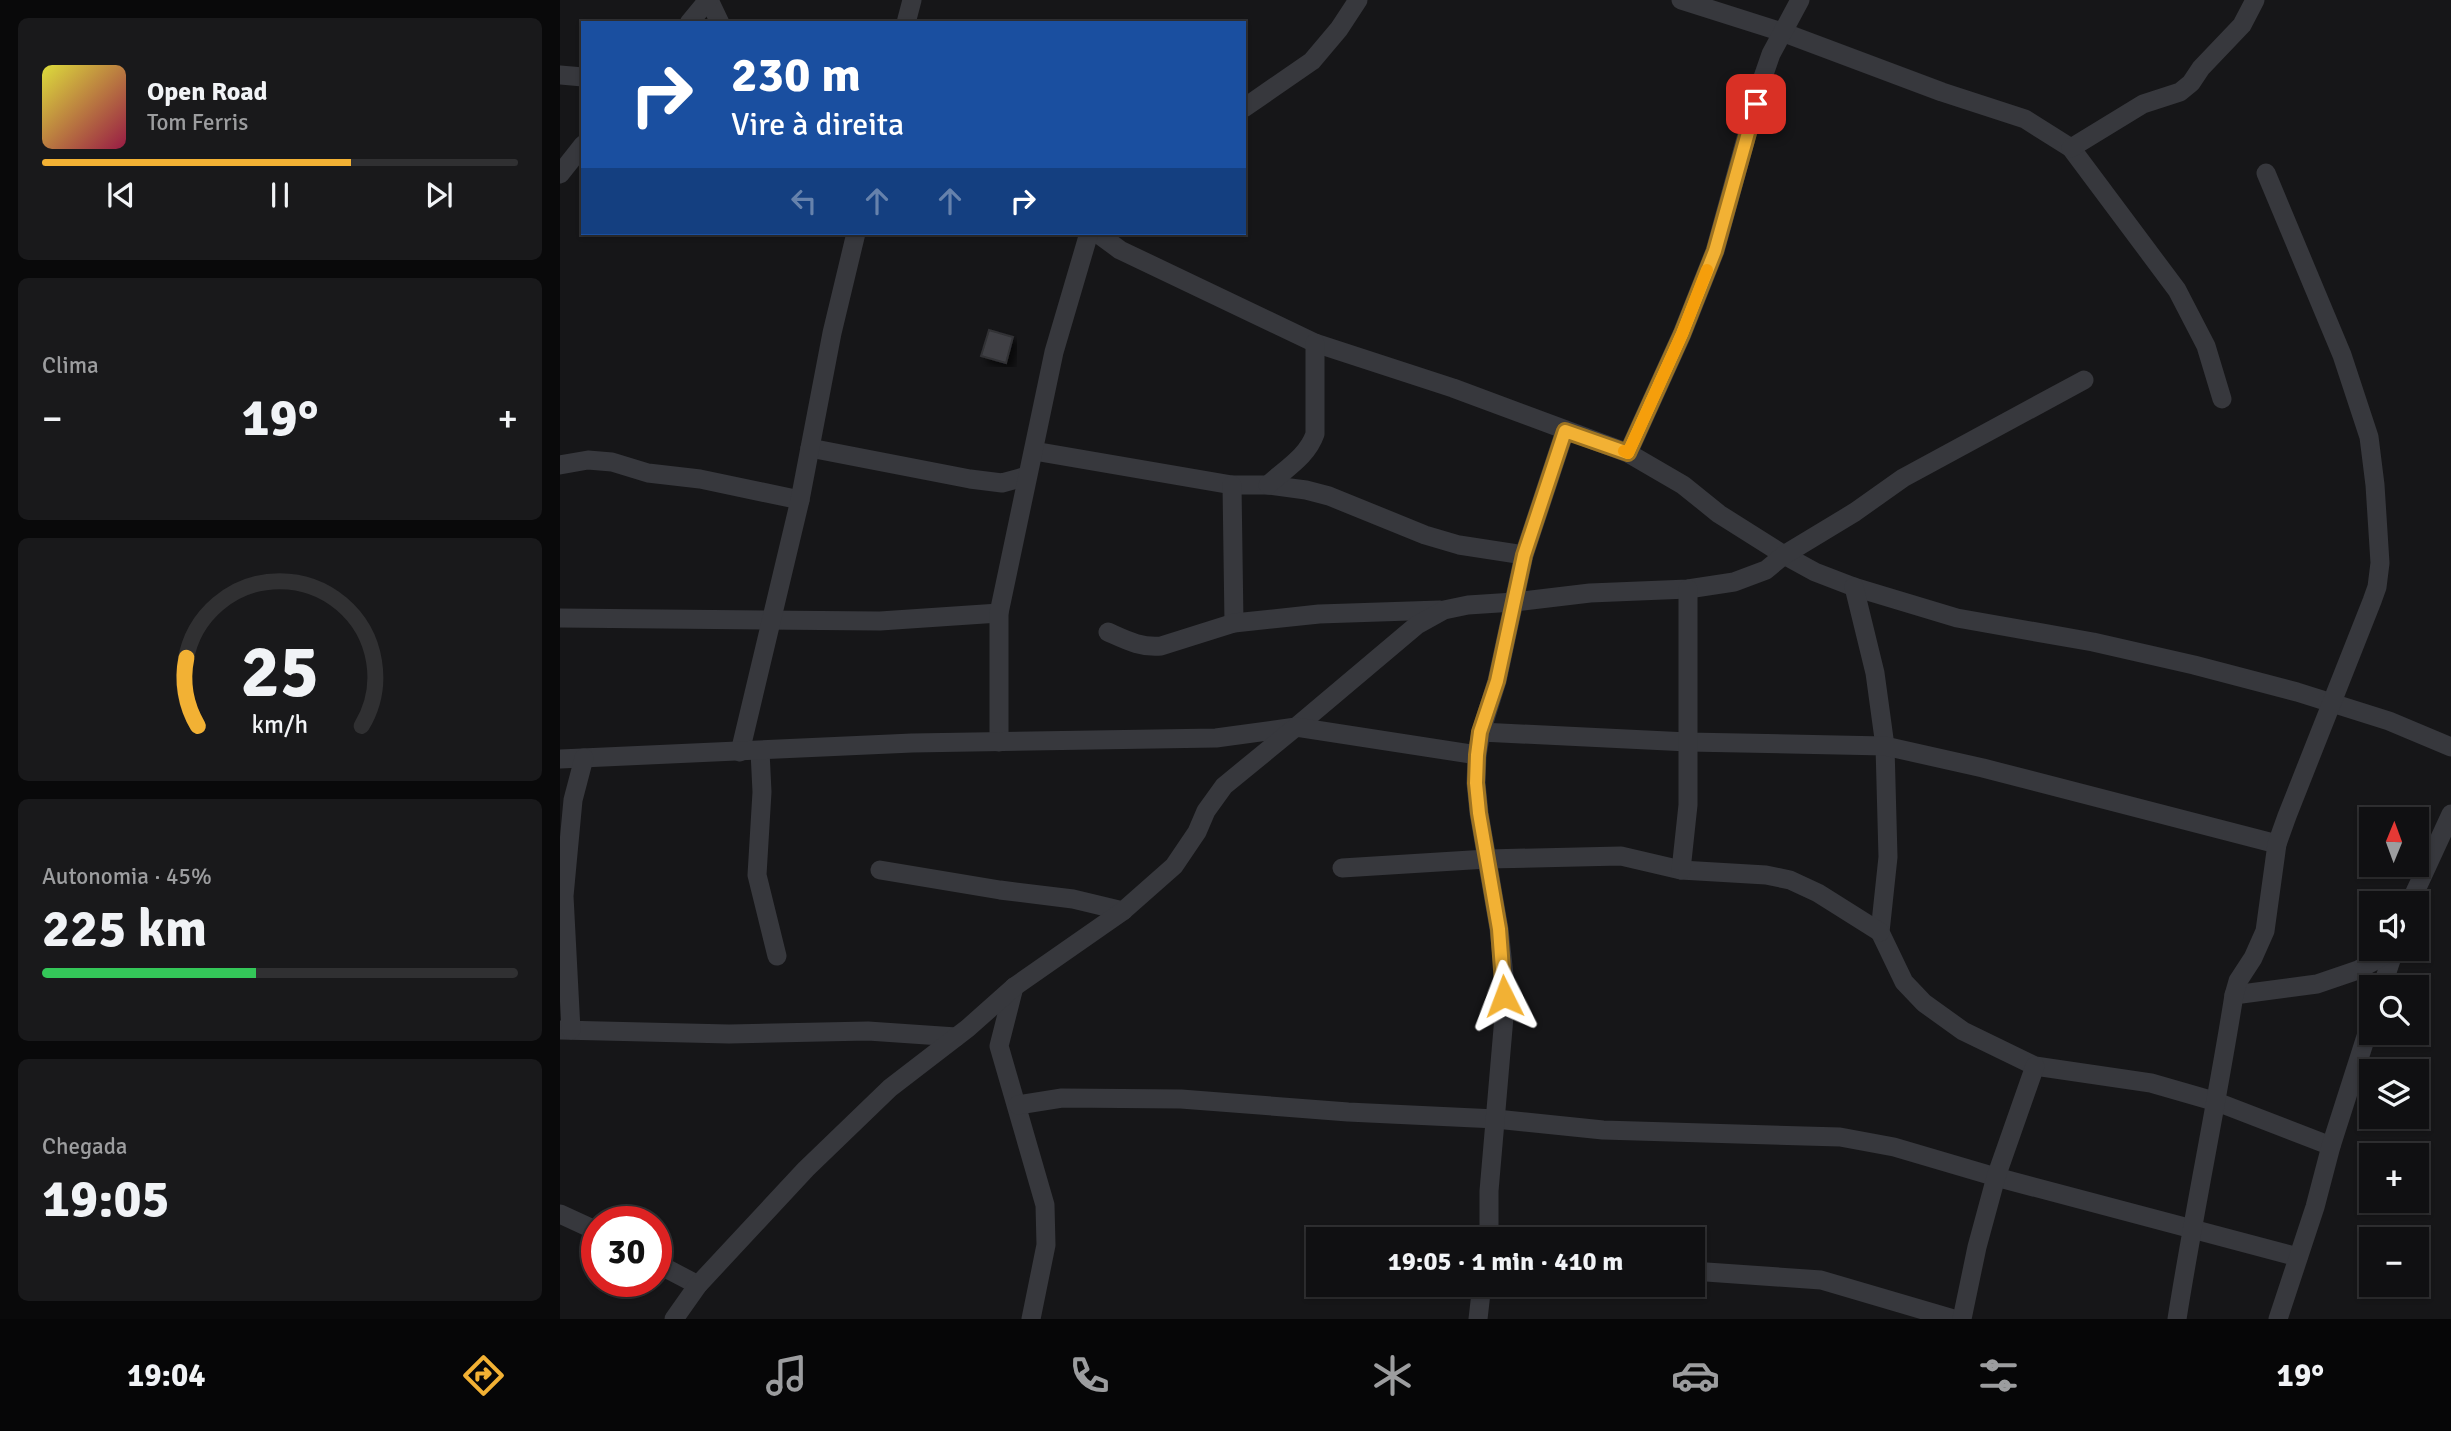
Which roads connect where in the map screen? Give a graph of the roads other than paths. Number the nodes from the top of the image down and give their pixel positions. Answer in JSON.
{"nodes":[{"id":1,"x":709,"y":0,"type":"edge"},
{"id":2,"x":912,"y":0,"type":"edge"},
{"id":3,"x":1358,"y":0,"type":"edge"},
{"id":4,"x":1681,"y":0,"type":"edge"},
{"id":5,"x":1800,"y":0,"type":"edge"},
{"id":6,"x":2255,"y":0,"type":"edge"},
{"id":7,"x":691,"y":21,"type":"edge"},
{"id":8,"x":719,"y":21,"type":"edge"},
{"id":9,"x":907,"y":21,"type":"edge"},
{"id":10,"x":1782,"y":33,"type":"junction"},
{"id":11,"x":560,"y":75,"type":"edge"},
{"id":12,"x":581,"y":77,"type":"edge"},
{"id":13,"x":1246,"y":107,"type":"edge"},
{"id":14,"x":581,"y":148,"type":"edge"},
{"id":15,"x":2071,"y":148,"type":"junction"},
{"id":16,"x":2266,"y":173,"type":"dead end"},
{"id":17,"x":560,"y":174,"type":"edge"},
{"id":18,"x":856,"y":235,"type":"edge"},
{"id":19,"x":1088,"y":235,"type":"edge"},
{"id":20,"x":1100,"y":235,"type":"edge"},
{"id":21,"x":1315,"y":343,"type":"junction"},
{"id":22,"x":2084,"y":380,"type":"dead end"},
{"id":23,"x":2222,"y":399,"type":"dead end"},
{"id":24,"x":1565,"y":431,"type":"junction"},
{"id":25,"x":810,"y":448,"type":"junction"},
{"id":26,"x":1034,"y":451,"type":"junction"},
{"id":27,"x":1628,"y":453,"type":"junction"},
{"id":28,"x":560,"y":465,"type":"edge"},
{"id":29,"x":1027,"y":476,"type":"junction"},
{"id":30,"x":1002,"y":483,"type":"junction"},
{"id":31,"x":1232,"y":485,"type":"junction"},
{"id":32,"x":1268,"y":485,"type":"junction"},
{"id":33,"x":800,"y":500,"type":"junction"},
{"id":34,"x":1022,"y":500,"type":"junction"},
{"id":35,"x":1524,"y":555,"type":"junction"},
{"id":36,"x":1784,"y":555,"type":"junction"},
{"id":37,"x":1854,"y":587,"type":"junction"},
{"id":38,"x":1688,"y":589,"type":"junction"},
{"id":39,"x":1514,"y":602,"type":"junction"},
{"id":40,"x":1444,"y":610,"type":"junction"},
{"id":41,"x":999,"y":613,"type":"junction"},
{"id":42,"x":560,"y":618,"type":"edge"},
{"id":43,"x":772,"y":619,"type":"junction"},
{"id":44,"x":1234,"y":623,"type":"junction"},
{"id":45,"x":1108,"y":632,"type":"dead end"},
{"id":46,"x":2332,"y":702,"type":"junction"},
{"id":47,"x":1296,"y":727,"type":"junction"},
{"id":48,"x":1480,"y":732,"type":"junction"},
{"id":49,"x":1688,"y":741,"type":"junction"},
{"id":50,"x":999,"y":742,"type":"junction"},
{"id":51,"x":1885,"y":746,"type":"junction"},
{"id":52,"x":2451,"y":747,"type":"edge"},
{"id":53,"x":750,"y":752,"type":"junction"},
{"id":54,"x":1477,"y":755,"type":"junction"},
{"id":55,"x":584,"y":758,"type":"junction"},
{"id":56,"x":560,"y":759,"type":"edge"},
{"id":57,"x":2451,"y":814,"type":"edge"},
{"id":58,"x":2277,"y":844,"type":"junction"},
{"id":59,"x":1488,"y":859,"type":"junction"},
{"id":60,"x":1342,"y":868,"type":"dead end"},
{"id":61,"x":880,"y":870,"type":"dead end"},
{"id":62,"x":1681,"y":870,"type":"junction"},
{"id":63,"x":2416,"y":891,"type":"edge"},
{"id":64,"x":562,"y":896,"type":"edge"},
{"id":65,"x":1123,"y":911,"type":"junction"},
{"id":66,"x":1880,"y":932,"type":"junction"},
{"id":67,"x":777,"y":956,"type":"dead end"},
{"id":68,"x":2373,"y":961,"type":"edge"},
{"id":69,"x":1014,"y":988,"type":"junction"},
{"id":70,"x":2234,"y":995,"type":"junction"},
{"id":71,"x":566,"y":1030,"type":"edge"},
{"id":72,"x":962,"y":1032,"type":"junction"},
{"id":73,"x":2363,"y":1045,"type":"edge"},
{"id":74,"x":999,"y":1046,"type":"junction"},
{"id":75,"x":2035,"y":1066,"type":"junction"},
{"id":76,"x":2217,"y":1102,"type":"junction"},
{"id":77,"x":1018,"y":1105,"type":"junction"},
{"id":78,"x":1496,"y":1119,"type":"junction"},
{"id":79,"x":2331,"y":1146,"type":"junction"},
{"id":80,"x":1996,"y":1177,"type":"junction"},
{"id":81,"x":560,"y":1214,"type":"edge"},
{"id":82,"x":581,"y":1224,"type":"edge"},
{"id":83,"x":1489,"y":1227,"type":"edge"},
{"id":84,"x":2192,"y":1228,"type":"junction"},
{"id":85,"x":2298,"y":1258,"type":"junction"},
{"id":86,"x":672,"y":1271,"type":"edge"},
{"id":87,"x":1705,"y":1272,"type":"edge"},
{"id":88,"x":698,"y":1285,"type":"junction"},
{"id":89,"x":1481,"y":1297,"type":"edge"},
{"id":90,"x":682,"y":1315,"type":"edge"},
{"id":91,"x":1031,"y":1319,"type":"edge"},
{"id":92,"x":1478,"y":1319,"type":"edge"},
{"id":93,"x":1954,"y":1319,"type":"edge"},
{"id":94,"x":1962,"y":1319,"type":"edge"},
{"id":95,"x":2177,"y":1319,"type":"edge"},
{"id":96,"x":2278,"y":1319,"type":"edge"}],
"edges":[{"from":1,"to":7,"type":"street"},
{"from":1,"to":8,"type":"street"},
{"from":2,"to":9,"type":"street"},
{"from":3,"to":13,"type":"street"},
{"from":4,"to":10,"type":"street"},
{"from":5,"to":10,"type":"street"},
{"from":6,"to":15,"type":"street"},
{"from":10,"to":15,"type":"street"},
{"from":10,"to":27,"type":"street"},
{"from":11,"to":12,"type":"street"},
{"from":14,"to":17,"type":"street"},
{"from":15,"to":23,"type":"street"},
{"from":16,"to":46,"type":"street"},
{"from":18,"to":25,"type":"street"},
{"from":19,"to":26,"type":"street"},
{"from":20,"to":21,"type":"street"},
{"from":21,"to":24,"type":"street"},
{"from":21,"to":32,"type":"street"},
{"from":22,"to":36,"type":"street"},
{"from":24,"to":27,"type":"street"},
{"from":24,"to":35,"type":"street"},
{"from":25,"to":30,"type":"street"},
{"from":25,"to":33,"type":"street"},
{"from":26,"to":29,"type":"street"},
{"from":26,"to":31,"type":"street"},
{"from":27,"to":36,"type":"street"},
{"from":28,"to":33,"type":"street"},
{"from":29,"to":30,"type":"street"},
{"from":29,"to":34,"type":"street"},
{"from":30,"to":34,"type":"street"},
{"from":31,"to":32,"type":"street"},
{"from":31,"to":44,"type":"street"},
{"from":32,"to":35,"type":"street"},
{"from":33,"to":43,"type":"street"},
{"from":34,"to":41,"type":"street"},
{"from":35,"to":39,"type":"street"},
{"from":36,"to":37,"type":"street"},
{"from":36,"to":38,"type":"street"},
{"from":37,"to":46,"type":"street"},
{"from":37,"to":51,"type":"street"},
{"from":38,"to":39,"type":"street"},
{"from":38,"to":49,"type":"street"},
{"from":39,"to":40,"type":"street"},
{"from":39,"to":48,"type":"street"},
{"from":40,"to":44,"type":"street"},
{"from":40,"to":47,"type":"street"},
{"from":41,"to":43,"type":"street"},
{"from":41,"to":50,"type":"street"},
{"from":42,"to":43,"type":"street"},
{"from":43,"to":53,"type":"street"},
{"from":44,"to":45,"type":"street"},
{"from":46,"to":52,"type":"street"},
{"from":46,"to":58,"type":"street"},
{"from":47,"to":50,"type":"street"},
{"from":47,"to":54,"type":"street"},
{"from":47,"to":65,"type":"street"},
{"from":48,"to":49,"type":"street"},
{"from":48,"to":54,"type":"street"},
{"from":49,"to":51,"type":"street"},
{"from":49,"to":62,"type":"street"},
{"from":50,"to":53,"type":"street"},
{"from":51,"to":58,"type":"street"},
{"from":51,"to":66,"type":"street"},
{"from":53,"to":55,"type":"street"},
{"from":53,"to":67,"type":"street"},
{"from":54,"to":59,"type":"street"},
{"from":55,"to":56,"type":"street"},
{"from":55,"to":64,"type":"street"},
{"from":57,"to":63,"type":"street"},
{"from":58,"to":70,"type":"street"},
{"from":59,"to":60,"type":"street"},
{"from":59,"to":62,"type":"street"},
{"from":59,"to":78,"type":"street"},
{"from":61,"to":65,"type":"street"},
{"from":62,"to":66,"type":"street"},
{"from":64,"to":71,"type":"street"},
{"from":65,"to":69,"type":"street"},
{"from":66,"to":75,"type":"street"},
{"from":68,"to":70,"type":"street"},
{"from":69,"to":72,"type":"street"},
{"from":69,"to":74,"type":"street"},
{"from":70,"to":76,"type":"street"},
{"from":71,"to":72,"type":"street"},
{"from":72,"to":74,"type":"street"},
{"from":72,"to":88,"type":"street"},
{"from":73,"to":79,"type":"street"},
{"from":74,"to":77,"type":"street"},
{"from":75,"to":76,"type":"street"},
{"from":75,"to":80,"type":"street"},
{"from":76,"to":79,"type":"street"},
{"from":76,"to":84,"type":"street"},
{"from":77,"to":78,"type":"street"},
{"from":77,"to":91,"type":"street"},
{"from":78,"to":80,"type":"street"},
{"from":78,"to":83,"type":"street"},
{"from":79,"to":85,"type":"street"},
{"from":80,"to":84,"type":"street"},
{"from":80,"to":94,"type":"street"},
{"from":81,"to":82,"type":"street"},
{"from":84,"to":85,"type":"street"},
{"from":84,"to":95,"type":"street"},
{"from":85,"to":96,"type":"street"},
{"from":86,"to":88,"type":"street"},
{"from":87,"to":93,"type":"street"},
{"from":88,"to":90,"type":"street"},
{"from":89,"to":92,"type":"street"}]}
